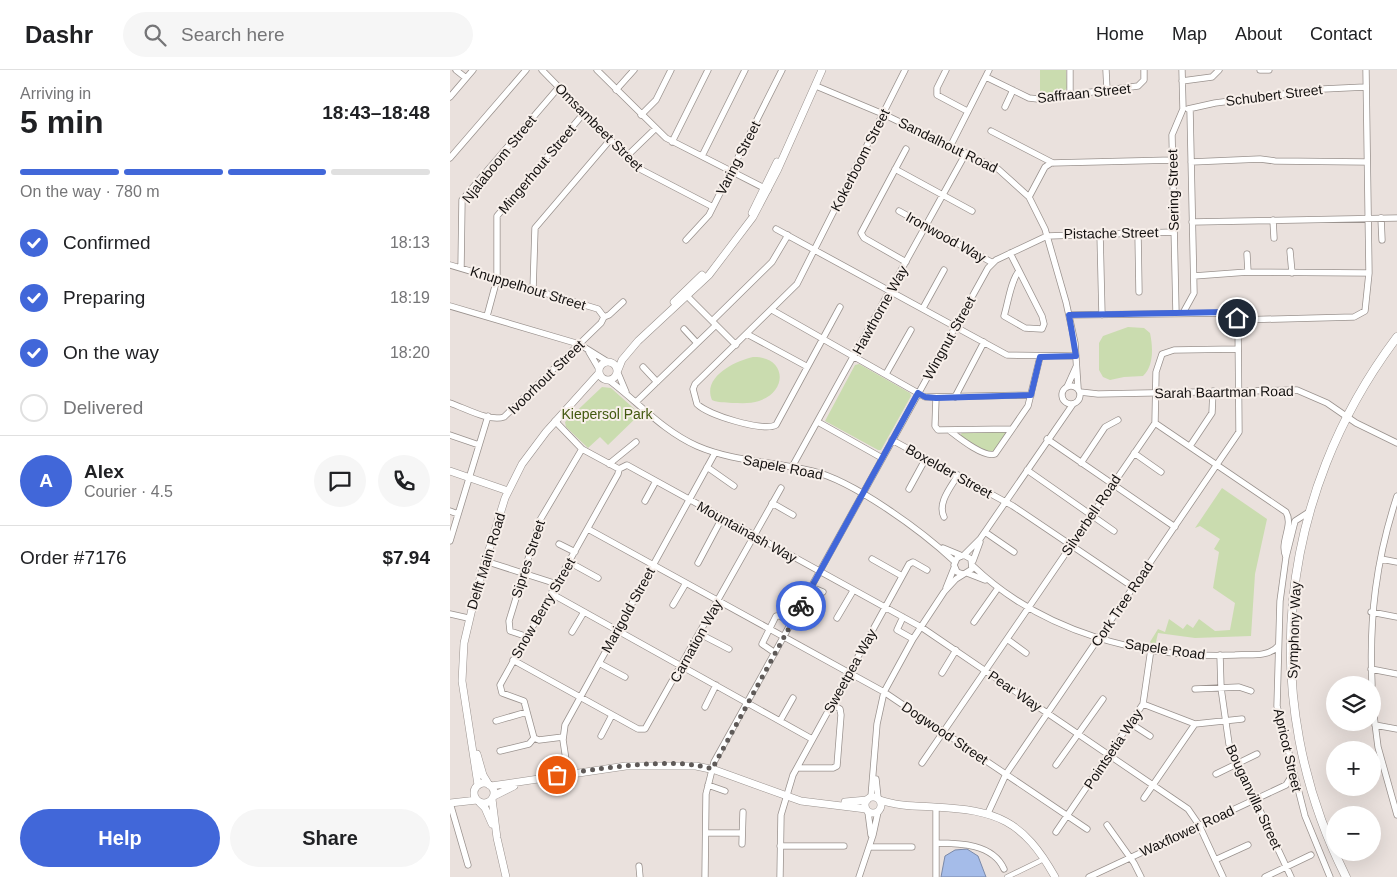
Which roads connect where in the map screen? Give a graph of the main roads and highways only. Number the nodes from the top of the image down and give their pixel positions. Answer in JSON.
{"nodes":[{"id":1,"x":1397,"y":337,"type":"edge"},
{"id":2,"x":1346,"y":877,"type":"edge"}],
"edges":[{"from":1,"to":2,"type":"main road","name":"Symphony Way"}]}
